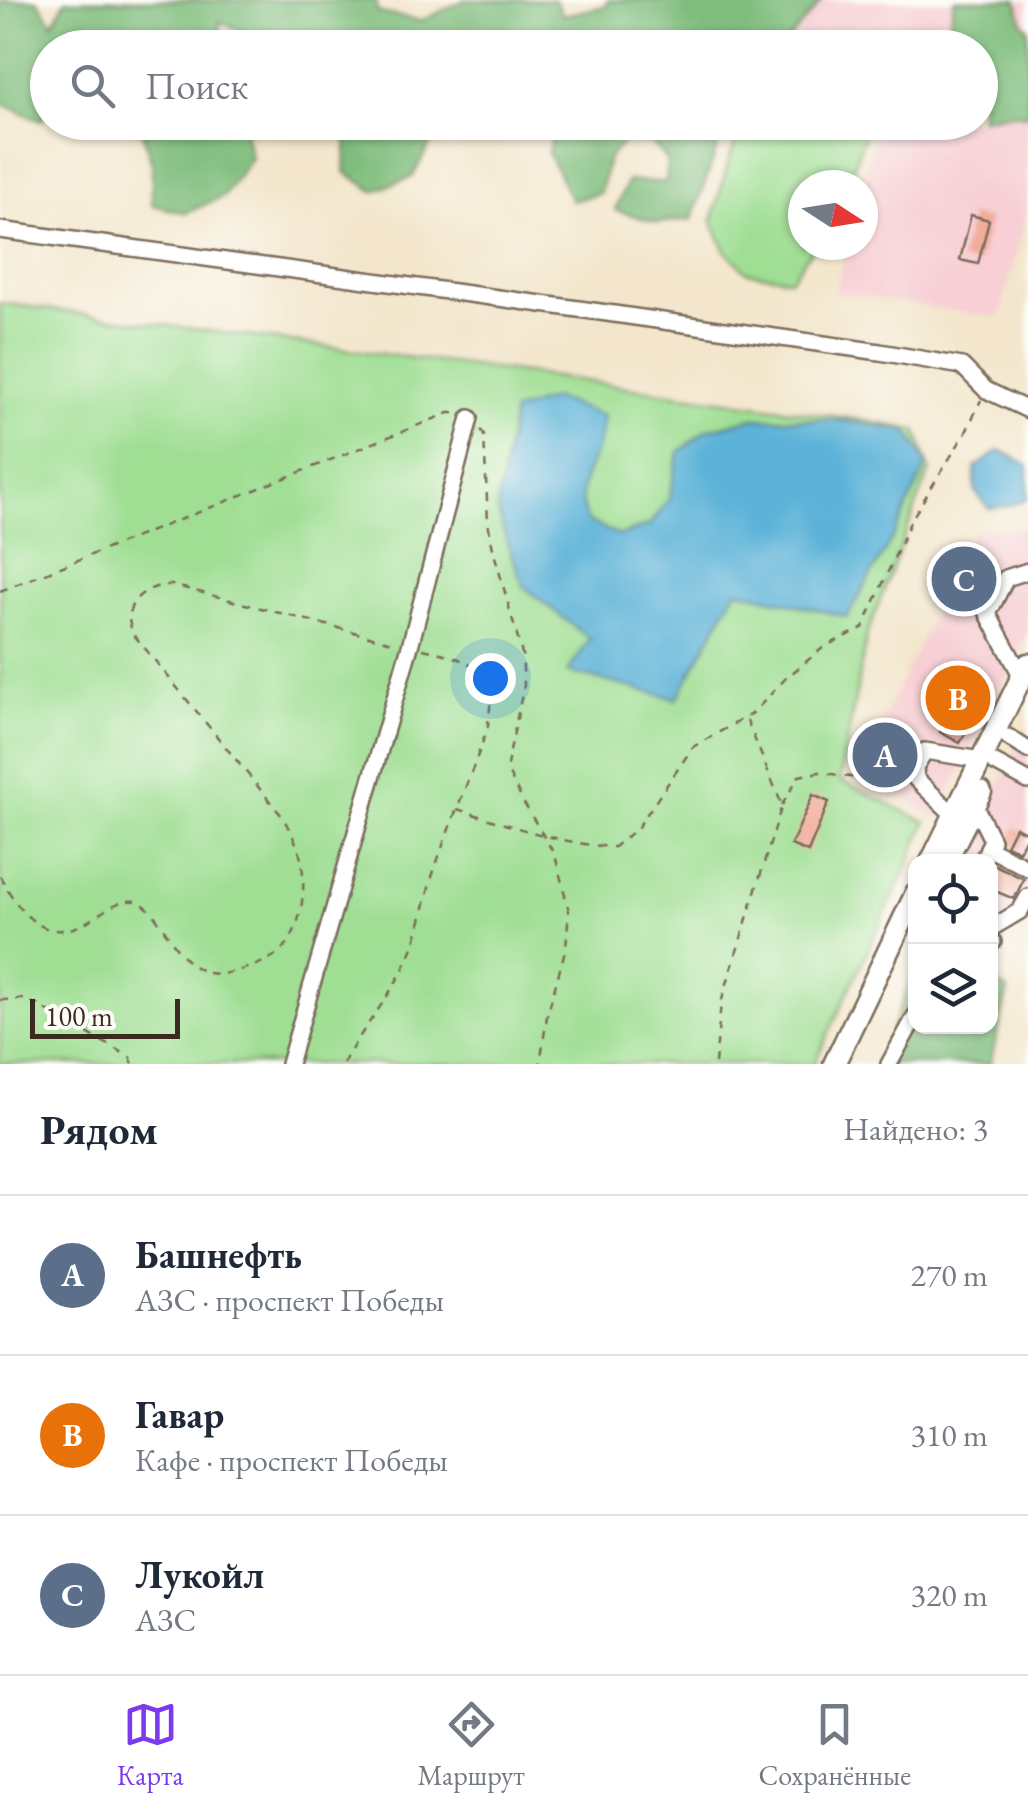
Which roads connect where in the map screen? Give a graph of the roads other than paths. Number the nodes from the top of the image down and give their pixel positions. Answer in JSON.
{"nodes":[{"id":1,"x":0,"y":230,"type":"edge"},
{"id":2,"x":1028,"y":410,"type":"edge"},
{"id":3,"x":470,"y":418,"type":"road end"},
{"id":4,"x":1028,"y":571,"type":"edge"},
{"id":5,"x":1026,"y":678,"type":"edge"},
{"id":6,"x":1008,"y":737,"type":"junction"},
{"id":7,"x":1028,"y":750,"type":"edge"},
{"id":8,"x":988,"y":762,"type":"junction"},
{"id":9,"x":1028,"y":781,"type":"edge"},
{"id":10,"x":974,"y":804,"type":"junction"},
{"id":11,"x":954,"y":814,"type":"junction"},
{"id":12,"x":935,"y":854,"type":"edge"},
{"id":13,"x":950,"y":854,"type":"edge"},
{"id":14,"x":985,"y":854,"type":"edge"},
{"id":15,"x":998,"y":859,"type":"edge"},
{"id":16,"x":1028,"y":868,"type":"edge"},
{"id":17,"x":1028,"y":896,"type":"edge"},
{"id":18,"x":908,"y":910,"type":"edge"},
{"id":19,"x":998,"y":932,"type":"edge"},
{"id":20,"x":908,"y":941,"type":"edge"},
{"id":21,"x":908,"y":1030,"type":"edge"},
{"id":22,"x":288,"y":1064,"type":"edge"},
{"id":23,"x":834,"y":1064,"type":"edge"},
{"id":24,"x":849,"y":1064,"type":"edge"},
{"id":25,"x":889,"y":1064,"type":"edge"}],
"edges":[{"from":1,"to":2,"type":"lane"},
{"from":3,"to":22,"type":"lane"},
{"from":4,"to":5,"type":"lane"},
{"from":5,"to":6,"type":"main road"},
{"from":5,"to":8,"type":"main road"},
{"from":6,"to":7,"type":"lane"},
{"from":6,"to":8,"type":"main road"},
{"from":8,"to":9,"type":"lane"},
{"from":8,"to":10,"type":"main road"},
{"from":8,"to":11,"type":"main road"},
{"from":8,"to":11,"type":"lane"},
{"from":10,"to":13,"type":"main road"},
{"from":10,"to":14,"type":"lane"},
{"from":11,"to":12,"type":"main road"},
{"from":15,"to":16,"type":"lane"},
{"from":17,"to":19,"type":"lane"},
{"from":18,"to":23,"type":"main road"},
{"from":20,"to":24,"type":"main road"},
{"from":21,"to":25,"type":"lane"}]}
